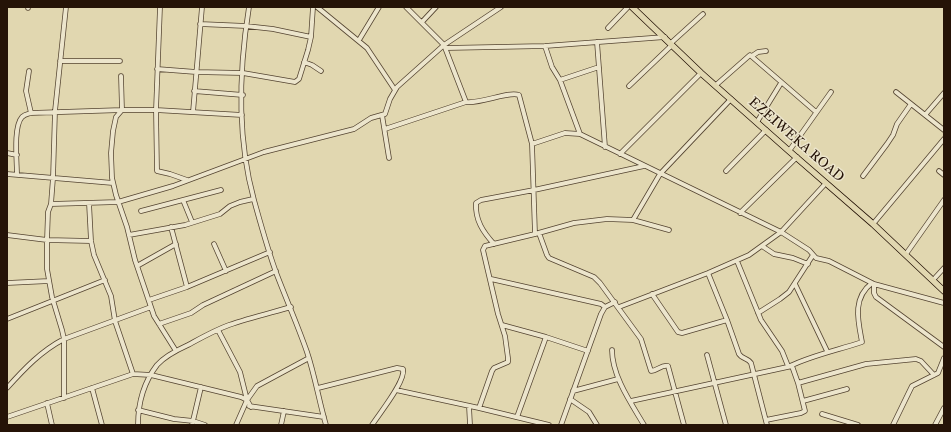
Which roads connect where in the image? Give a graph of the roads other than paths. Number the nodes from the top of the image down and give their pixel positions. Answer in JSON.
{"nodes":[{"id":1,"x":66,"y":7,"type":"edge"},
{"id":2,"x":160,"y":7,"type":"edge"},
{"id":3,"x":202,"y":7,"type":"edge"},
{"id":4,"x":250,"y":7,"type":"edge"},
{"id":5,"x":313,"y":7,"type":"edge"},
{"id":6,"x":317,"y":7,"type":"edge"},
{"id":7,"x":379,"y":7,"type":"edge"},
{"id":8,"x":406,"y":7,"type":"edge"},
{"id":9,"x":436,"y":7,"type":"edge"},
{"id":10,"x":500,"y":7,"type":"edge"},
{"id":11,"x":628,"y":7,"type":"edge"},
{"id":12,"x":632,"y":7,"type":"edge"},
{"id":13,"x":703,"y":14,"type":"dead end"},
{"id":14,"x":422,"y":22,"type":"junction"},
{"id":15,"x":200,"y":24,"type":"junction"},
{"id":16,"x":246,"y":26,"type":"junction"},
{"id":17,"x":608,"y":28,"type":"dead end"},
{"id":18,"x":311,"y":37,"type":"junction"},
{"id":19,"x":665,"y":37,"type":"junction"},
{"id":20,"x":359,"y":40,"type":"junction"},
{"id":21,"x":597,"y":42,"type":"junction"},
{"id":22,"x":672,"y":44,"type":"junction"},
{"id":23,"x":445,"y":46,"type":"junction"},
{"id":24,"x":545,"y":46,"type":"junction"},
{"id":25,"x":766,"y":51,"type":"dead end"},
{"id":26,"x":752,"y":56,"type":"junction"},
{"id":27,"x":60,"y":60,"type":"junction"},
{"id":28,"x":120,"y":60,"type":"dead end"},
{"id":29,"x":304,"y":62,"type":"junction"},
{"id":30,"x":599,"y":67,"type":"junction"},
{"id":31,"x":158,"y":69,"type":"junction"},
{"id":32,"x":29,"y":71,"type":"dead end"},
{"id":33,"x":320,"y":71,"type":"dead end"},
{"id":34,"x":196,"y":72,"type":"junction"},
{"id":35,"x":701,"y":72,"type":"junction"},
{"id":36,"x":243,"y":73,"type":"junction"},
{"id":37,"x":121,"y":76,"type":"dead end"},
{"id":38,"x":560,"y":80,"type":"junction"},
{"id":39,"x":781,"y":83,"type":"junction"},
{"id":40,"x":629,"y":86,"type":"dead end"},
{"id":41,"x":716,"y":86,"type":"junction"},
{"id":42,"x":395,"y":90,"type":"junction"},
{"id":43,"x":194,"y":91,"type":"junction"},
{"id":44,"x":831,"y":92,"type":"dead end"},
{"id":45,"x":896,"y":92,"type":"dead end"},
{"id":46,"x":944,"y":93,"type":"edge"},
{"id":47,"x":242,"y":95,"type":"junction"},
{"id":48,"x":731,"y":99,"type":"junction"},
{"id":49,"x":466,"y":102,"type":"junction"},
{"id":50,"x":911,"y":104,"type":"junction"},
{"id":51,"x":122,"y":110,"type":"junction"},
{"id":52,"x":156,"y":110,"type":"junction"},
{"id":53,"x":55,"y":111,"type":"junction"},
{"id":54,"x":193,"y":112,"type":"junction"},
{"id":55,"x":816,"y":112,"type":"junction"},
{"id":56,"x":31,"y":113,"type":"junction"},
{"id":57,"x":242,"y":115,"type":"junction"},
{"id":58,"x":382,"y":115,"type":"junction"},
{"id":59,"x":925,"y":115,"type":"junction"},
{"id":60,"x":757,"y":122,"type":"junction"},
{"id":61,"x":385,"y":129,"type":"junction"},
{"id":62,"x":766,"y":130,"type":"junction"},
{"id":63,"x":944,"y":130,"type":"edge"},
{"id":64,"x":580,"y":134,"type":"junction"},
{"id":65,"x":944,"y":139,"type":"edge"},
{"id":66,"x":532,"y":144,"type":"junction"},
{"id":67,"x":605,"y":147,"type":"junction"},
{"id":68,"x":789,"y":151,"type":"junction"},
{"id":69,"x":7,"y":153,"type":"edge"},
{"id":70,"x":620,"y":154,"type":"junction"},
{"id":71,"x":17,"y":155,"type":"junction"},
{"id":72,"x":389,"y":158,"type":"dead end"},
{"id":73,"x":797,"y":158,"type":"junction"},
{"id":74,"x":246,"y":160,"type":"junction"},
{"id":75,"x":644,"y":166,"type":"junction"},
{"id":76,"x":939,"y":171,"type":"dead end"},
{"id":77,"x":726,"y":172,"type":"dead end"},
{"id":78,"x":7,"y":174,"type":"edge"},
{"id":79,"x":660,"y":174,"type":"junction"},
{"id":80,"x":944,"y":175,"type":"edge"},
{"id":81,"x":17,"y":176,"type":"junction"},
{"id":82,"x":863,"y":176,"type":"dead end"},
{"id":83,"x":53,"y":178,"type":"junction"},
{"id":84,"x":187,"y":180,"type":"junction"},
{"id":85,"x":113,"y":182,"type":"junction"},
{"id":86,"x":826,"y":183,"type":"junction"},
{"id":87,"x":221,"y":190,"type":"dead end"},
{"id":88,"x":534,"y":190,"type":"junction"},
{"id":89,"x":253,"y":199,"type":"junction"},
{"id":90,"x":184,"y":200,"type":"junction"},
{"id":91,"x":944,"y":200,"type":"edge"},
{"id":92,"x":118,"y":202,"type":"junction"},
{"id":93,"x":89,"y":203,"type":"junction"},
{"id":94,"x":51,"y":204,"type":"junction"},
{"id":95,"x":141,"y":211,"type":"dead end"},
{"id":96,"x":740,"y":213,"type":"junction"},
{"id":97,"x":633,"y":220,"type":"junction"},
{"id":98,"x":192,"y":222,"type":"junction"},
{"id":99,"x":873,"y":224,"type":"junction"},
{"id":100,"x":171,"y":227,"type":"junction"},
{"id":101,"x":669,"y":230,"type":"dead end"},
{"id":102,"x":781,"y":232,"type":"junction"},
{"id":103,"x":537,"y":234,"type":"junction"},
{"id":104,"x":129,"y":235,"type":"junction"},
{"id":105,"x":7,"y":236,"type":"edge"},
{"id":106,"x":46,"y":240,"type":"junction"},
{"id":107,"x":90,"y":241,"type":"junction"},
{"id":108,"x":176,"y":244,"type":"junction"},
{"id":109,"x":214,"y":244,"type":"dead end"},
{"id":110,"x":494,"y":244,"type":"junction"},
{"id":111,"x":762,"y":246,"type":"junction"},
{"id":112,"x":270,"y":252,"type":"junction"},
{"id":113,"x":906,"y":254,"type":"junction"},
{"id":114,"x":813,"y":255,"type":"junction"},
{"id":115,"x":737,"y":261,"type":"junction"},
{"id":116,"x":808,"y":264,"type":"junction"},
{"id":117,"x":137,"y":266,"type":"junction"},
{"id":118,"x":944,"y":268,"type":"edge"},
{"id":119,"x":226,"y":271,"type":"junction"},
{"id":120,"x":276,"y":271,"type":"junction"},
{"id":121,"x":708,"y":273,"type":"junction"},
{"id":122,"x":491,"y":279,"type":"junction"},
{"id":123,"x":105,"y":280,"type":"junction"},
{"id":124,"x":933,"y":280,"type":"junction"},
{"id":125,"x":49,"y":281,"type":"junction"},
{"id":126,"x":7,"y":283,"type":"edge"},
{"id":127,"x":873,"y":283,"type":"junction"},
{"id":128,"x":795,"y":284,"type":"junction"},
{"id":129,"x":187,"y":287,"type":"junction"},
{"id":130,"x":944,"y":291,"type":"edge"},
{"id":131,"x":652,"y":294,"type":"junction"},
{"id":132,"x":53,"y":300,"type":"junction"},
{"id":133,"x":148,"y":300,"type":"junction"},
{"id":134,"x":615,"y":302,"type":"junction"},
{"id":135,"x":944,"y":303,"type":"edge"},
{"id":136,"x":151,"y":307,"type":"junction"},
{"id":137,"x":291,"y":307,"type":"junction"},
{"id":138,"x":605,"y":307,"type":"junction"},
{"id":139,"x":619,"y":307,"type":"junction"},
{"id":140,"x":758,"y":313,"type":"junction"},
{"id":141,"x":7,"y":319,"type":"edge"},
{"id":142,"x":727,"y":320,"type":"junction"},
{"id":143,"x":115,"y":321,"type":"junction"},
{"id":144,"x":159,"y":324,"type":"junction"},
{"id":145,"x":502,"y":325,"type":"junction"},
{"id":146,"x":218,"y":330,"type":"junction"},
{"id":147,"x":546,"y":337,"type":"junction"},
{"id":148,"x":64,"y":339,"type":"junction"},
{"id":149,"x":944,"y":347,"type":"edge"},
{"id":150,"x":612,"y":350,"type":"dead end"},
{"id":151,"x":176,"y":351,"type":"junction"},
{"id":152,"x":588,"y":351,"type":"junction"},
{"id":153,"x":827,"y":351,"type":"junction"},
{"id":154,"x":707,"y":355,"type":"dead end"},
{"id":155,"x":309,"y":358,"type":"junction"},
{"id":156,"x":944,"y":358,"type":"edge"},
{"id":157,"x":789,"y":366,"type":"junction"},
{"id":158,"x":133,"y":374,"type":"junction"},
{"id":159,"x":151,"y":375,"type":"junction"},
{"id":160,"x":754,"y":375,"type":"junction"},
{"id":161,"x":934,"y":375,"type":"junction"},
{"id":162,"x":618,"y":379,"type":"junction"},
{"id":163,"x":715,"y":383,"type":"junction"},
{"id":164,"x":798,"y":383,"type":"junction"},
{"id":165,"x":201,"y":387,"type":"junction"},
{"id":166,"x":7,"y":388,"type":"edge"},
{"id":167,"x":92,"y":388,"type":"junction"},
{"id":168,"x":318,"y":388,"type":"junction"},
{"id":169,"x":847,"y":389,"type":"dead end"},
{"id":170,"x":396,"y":390,"type":"junction"},
{"id":171,"x":573,"y":390,"type":"junction"},
{"id":172,"x":675,"y":391,"type":"junction"},
{"id":173,"x":64,"y":398,"type":"junction"},
{"id":174,"x":570,"y":399,"type":"junction"},
{"id":175,"x":247,"y":400,"type":"junction"},
{"id":176,"x":630,"y":401,"type":"junction"},
{"id":177,"x":803,"y":401,"type":"junction"},
{"id":178,"x":47,"y":404,"type":"junction"},
{"id":179,"x":244,"y":406,"type":"junction"},
{"id":180,"x":469,"y":406,"type":"junction"},
{"id":181,"x":251,"y":407,"type":"junction"},
{"id":182,"x":479,"y":408,"type":"junction"},
{"id":183,"x":944,"y":408,"type":"edge"},
{"id":184,"x":138,"y":410,"type":"junction"},
{"id":185,"x":284,"y":412,"type":"junction"},
{"id":186,"x":822,"y":414,"type":"dead end"},
{"id":187,"x":7,"y":417,"type":"edge"},
{"id":188,"x":324,"y":417,"type":"junction"},
{"id":189,"x":517,"y":417,"type":"junction"},
{"id":190,"x":766,"y":420,"type":"junction"},
{"id":191,"x":193,"y":423,"type":"edge"},
{"id":192,"x":52,"y":425,"type":"edge"},
{"id":193,"x":102,"y":425,"type":"edge"},
{"id":194,"x":138,"y":425,"type":"edge"},
{"id":195,"x":206,"y":425,"type":"edge"},
{"id":196,"x":236,"y":425,"type":"edge"},
{"id":197,"x":281,"y":425,"type":"edge"},
{"id":198,"x":326,"y":425,"type":"edge"},
{"id":199,"x":372,"y":425,"type":"edge"},
{"id":200,"x":470,"y":425,"type":"edge"},
{"id":201,"x":549,"y":425,"type":"edge"},
{"id":202,"x":560,"y":425,"type":"edge"},
{"id":203,"x":597,"y":425,"type":"edge"},
{"id":204,"x":644,"y":425,"type":"edge"},
{"id":205,"x":684,"y":425,"type":"edge"},
{"id":206,"x":726,"y":425,"type":"edge"},
{"id":207,"x":767,"y":425,"type":"edge"},
{"id":208,"x":858,"y":425,"type":"edge"},
{"id":209,"x":893,"y":425,"type":"edge"},
{"id":210,"x":935,"y":425,"type":"edge"}],
"edges":[{"from":1,"to":27,"type":"street"},
{"from":2,"to":31,"type":"street"},
{"from":3,"to":15,"type":"street"},
{"from":4,"to":16,"type":"street"},
{"from":5,"to":18,"type":"street"},
{"from":6,"to":20,"type":"street"},
{"from":7,"to":20,"type":"street"},
{"from":8,"to":14,"type":"street"},
{"from":9,"to":14,"type":"street"},
{"from":10,"to":23,"type":"street"},
{"from":11,"to":17,"type":"street"},
{"from":12,"to":19,"type":"main road","name":"EZEIWEKA ROAD"},
{"from":13,"to":22,"type":"street"},
{"from":14,"to":23,"type":"street"},
{"from":15,"to":16,"type":"street"},
{"from":15,"to":34,"type":"street"},
{"from":16,"to":18,"type":"street"},
{"from":16,"to":36,"type":"street"},
{"from":18,"to":29,"type":"street"},
{"from":19,"to":21,"type":"street"},
{"from":19,"to":22,"type":"main road","name":"EZEIWEKA ROAD"},
{"from":20,"to":42,"type":"street"},
{"from":21,"to":24,"type":"street"},
{"from":21,"to":30,"type":"street"},
{"from":22,"to":35,"type":"main road","name":"EZEIWEKA ROAD"},
{"from":22,"to":40,"type":"street"},
{"from":23,"to":24,"type":"street"},
{"from":23,"to":42,"type":"street"},
{"from":23,"to":49,"type":"street"},
{"from":24,"to":38,"type":"street"},
{"from":25,"to":26,"type":"street"},
{"from":26,"to":39,"type":"street"},
{"from":26,"to":41,"type":"street"},
{"from":27,"to":28,"type":"street"},
{"from":27,"to":53,"type":"street"},
{"from":29,"to":33,"type":"street"},
{"from":29,"to":36,"type":"street"},
{"from":30,"to":38,"type":"street"},
{"from":30,"to":67,"type":"street"},
{"from":31,"to":34,"type":"street"},
{"from":31,"to":52,"type":"street"},
{"from":32,"to":56,"type":"street"},
{"from":34,"to":36,"type":"street"},
{"from":34,"to":43,"type":"street"},
{"from":35,"to":41,"type":"main road","name":"EZEIWEKA ROAD"},
{"from":35,"to":70,"type":"street"},
{"from":36,"to":47,"type":"street"},
{"from":37,"to":51,"type":"street"},
{"from":38,"to":64,"type":"street"},
{"from":39,"to":55,"type":"street"},
{"from":39,"to":60,"type":"street"},
{"from":41,"to":48,"type":"main road","name":"EZEIWEKA ROAD"},
{"from":42,"to":58,"type":"street"},
{"from":43,"to":47,"type":"street"},
{"from":43,"to":54,"type":"street"},
{"from":44,"to":55,"type":"street"},
{"from":45,"to":50,"type":"street"},
{"from":46,"to":59,"type":"street"},
{"from":47,"to":57,"type":"street"},
{"from":48,"to":60,"type":"main road","name":"EZEIWEKA ROAD"},
{"from":48,"to":79,"type":"street"},
{"from":49,"to":61,"type":"street"},
{"from":49,"to":66,"type":"street"},
{"from":50,"to":59,"type":"street"},
{"from":50,"to":82,"type":"street"},
{"from":51,"to":52,"type":"street"},
{"from":51,"to":53,"type":"street"},
{"from":51,"to":85,"type":"street"},
{"from":52,"to":54,"type":"street"},
{"from":52,"to":84,"type":"street"},
{"from":53,"to":56,"type":"street"},
{"from":53,"to":83,"type":"street"},
{"from":54,"to":57,"type":"street"},
{"from":55,"to":68,"type":"street"},
{"from":56,"to":71,"type":"street"},
{"from":57,"to":74,"type":"street"},
{"from":58,"to":61,"type":"street"},
{"from":58,"to":74,"type":"street"},
{"from":59,"to":63,"type":"street"},
{"from":60,"to":62,"type":"main road","name":"EZEIWEKA ROAD"},
{"from":61,"to":72,"type":"street"},
{"from":62,"to":68,"type":"main road","name":"EZEIWEKA ROAD"},
{"from":62,"to":77,"type":"street"},
{"from":64,"to":66,"type":"street"},
{"from":64,"to":67,"type":"street"},
{"from":65,"to":99,"type":"street"},
{"from":66,"to":88,"type":"street"},
{"from":67,"to":70,"type":"street"},
{"from":68,"to":73,"type":"main road","name":"EZEIWEKA ROAD"},
{"from":69,"to":71,"type":"street"},
{"from":70,"to":75,"type":"street"},
{"from":71,"to":81,"type":"street"},
{"from":73,"to":86,"type":"main road","name":"EZEIWEKA ROAD"},
{"from":73,"to":96,"type":"street"},
{"from":74,"to":84,"type":"street"},
{"from":74,"to":89,"type":"street"},
{"from":75,"to":79,"type":"street"},
{"from":75,"to":88,"type":"street"},
{"from":76,"to":80,"type":"street"},
{"from":78,"to":81,"type":"street"},
{"from":79,"to":96,"type":"street"},
{"from":79,"to":97,"type":"street"},
{"from":81,"to":83,"type":"street"},
{"from":83,"to":85,"type":"street"},
{"from":83,"to":94,"type":"street"},
{"from":84,"to":92,"type":"street"},
{"from":85,"to":92,"type":"street"},
{"from":86,"to":99,"type":"main road","name":"EZEIWEKA ROAD"},
{"from":86,"to":102,"type":"street"},
{"from":87,"to":90,"type":"street"},
{"from":88,"to":103,"type":"street"},
{"from":88,"to":110,"type":"street"},
{"from":89,"to":98,"type":"street"},
{"from":89,"to":112,"type":"street"},
{"from":90,"to":95,"type":"street"},
{"from":90,"to":98,"type":"street"},
{"from":91,"to":113,"type":"street"},
{"from":92,"to":93,"type":"street"},
{"from":92,"to":104,"type":"street"},
{"from":93,"to":94,"type":"street"},
{"from":93,"to":107,"type":"street"},
{"from":94,"to":106,"type":"street"},
{"from":96,"to":102,"type":"street"},
{"from":97,"to":101,"type":"street"},
{"from":97,"to":103,"type":"street"},
{"from":98,"to":100,"type":"street"},
{"from":99,"to":113,"type":"main road","name":"EZEIWEKA ROAD"},
{"from":100,"to":104,"type":"street"},
{"from":100,"to":108,"type":"street"},
{"from":102,"to":111,"type":"street"},
{"from":102,"to":114,"type":"street"},
{"from":103,"to":110,"type":"street"},
{"from":103,"to":134,"type":"street"},
{"from":104,"to":117,"type":"street"},
{"from":105,"to":106,"type":"street"},
{"from":106,"to":107,"type":"street"},
{"from":106,"to":125,"type":"street"},
{"from":107,"to":123,"type":"street"},
{"from":108,"to":117,"type":"street"},
{"from":108,"to":129,"type":"street"},
{"from":109,"to":119,"type":"street"},
{"from":110,"to":122,"type":"street"},
{"from":111,"to":115,"type":"street"},
{"from":111,"to":116,"type":"street"},
{"from":112,"to":119,"type":"street"},
{"from":112,"to":120,"type":"street"},
{"from":113,"to":124,"type":"main road","name":"EZEIWEKA ROAD"},
{"from":114,"to":116,"type":"street"},
{"from":114,"to":127,"type":"street"},
{"from":115,"to":121,"type":"street"},
{"from":115,"to":140,"type":"street"},
{"from":116,"to":128,"type":"street"},
{"from":117,"to":133,"type":"street"},
{"from":118,"to":124,"type":"street"},
{"from":119,"to":129,"type":"street"},
{"from":120,"to":137,"type":"street"},
{"from":120,"to":144,"type":"street"},
{"from":121,"to":131,"type":"street"},
{"from":121,"to":142,"type":"street"},
{"from":122,"to":138,"type":"street"},
{"from":122,"to":145,"type":"street"},
{"from":123,"to":132,"type":"street"},
{"from":123,"to":143,"type":"street"},
{"from":124,"to":130,"type":"main road","name":"EZEIWEKA ROAD"},
{"from":125,"to":126,"type":"street"},
{"from":125,"to":132,"type":"street"},
{"from":127,"to":135,"type":"street"},
{"from":127,"to":149,"type":"street"},
{"from":127,"to":153,"type":"street"},
{"from":128,"to":140,"type":"street"},
{"from":128,"to":153,"type":"street"},
{"from":129,"to":133,"type":"street"},
{"from":131,"to":139,"type":"street"},
{"from":131,"to":142,"type":"street"},
{"from":132,"to":141,"type":"street"},
{"from":132,"to":148,"type":"street"},
{"from":133,"to":136,"type":"street"},
{"from":134,"to":138,"type":"street"},
{"from":134,"to":139,"type":"street"},
{"from":136,"to":143,"type":"street"},
{"from":136,"to":144,"type":"street"},
{"from":137,"to":146,"type":"street"},
{"from":137,"to":155,"type":"street"},
{"from":138,"to":152,"type":"street"},
{"from":139,"to":172,"type":"street"},
{"from":140,"to":157,"type":"street"},
{"from":142,"to":160,"type":"street"},
{"from":143,"to":148,"type":"street"},
{"from":143,"to":158,"type":"street"},
{"from":144,"to":151,"type":"street"},
{"from":145,"to":147,"type":"street"},
{"from":145,"to":182,"type":"street"},
{"from":146,"to":151,"type":"street"},
{"from":146,"to":175,"type":"street"},
{"from":147,"to":152,"type":"street"},
{"from":147,"to":189,"type":"street"},
{"from":148,"to":166,"type":"street"},
{"from":148,"to":173,"type":"street"},
{"from":150,"to":162,"type":"street"},
{"from":151,"to":159,"type":"street"},
{"from":152,"to":171,"type":"street"},
{"from":153,"to":157,"type":"street"},
{"from":154,"to":163,"type":"street"},
{"from":155,"to":168,"type":"street"},
{"from":155,"to":175,"type":"street"},
{"from":156,"to":161,"type":"street"},
{"from":157,"to":160,"type":"street"},
{"from":157,"to":164,"type":"street"},
{"from":158,"to":159,"type":"street"},
{"from":158,"to":167,"type":"street"},
{"from":159,"to":165,"type":"street"},
{"from":159,"to":184,"type":"street"},
{"from":160,"to":163,"type":"street"},
{"from":160,"to":190,"type":"street"},
{"from":161,"to":164,"type":"street"},
{"from":161,"to":209,"type":"street"},
{"from":162,"to":171,"type":"street"},
{"from":162,"to":176,"type":"street"},
{"from":163,"to":172,"type":"street"},
{"from":163,"to":206,"type":"street"},
{"from":164,"to":177,"type":"street"},
{"from":165,"to":175,"type":"street"},
{"from":165,"to":191,"type":"street"},
{"from":167,"to":173,"type":"street"},
{"from":167,"to":193,"type":"street"},
{"from":168,"to":170,"type":"street"},
{"from":168,"to":188,"type":"street"},
{"from":169,"to":177,"type":"street"},
{"from":170,"to":180,"type":"street"},
{"from":170,"to":199,"type":"street"},
{"from":171,"to":174,"type":"street"},
{"from":172,"to":176,"type":"street"},
{"from":172,"to":205,"type":"street"},
{"from":173,"to":178,"type":"street"},
{"from":174,"to":202,"type":"street"},
{"from":174,"to":203,"type":"street"},
{"from":175,"to":179,"type":"street"},
{"from":175,"to":181,"type":"street"},
{"from":176,"to":204,"type":"street"},
{"from":177,"to":190,"type":"street"},
{"from":178,"to":187,"type":"street"},
{"from":178,"to":192,"type":"street"},
{"from":179,"to":181,"type":"street"},
{"from":179,"to":196,"type":"street"},
{"from":180,"to":182,"type":"street"},
{"from":180,"to":200,"type":"street"},
{"from":181,"to":185,"type":"street"},
{"from":182,"to":189,"type":"street"},
{"from":183,"to":210,"type":"street"},
{"from":184,"to":191,"type":"street"},
{"from":184,"to":194,"type":"street"},
{"from":185,"to":188,"type":"street"},
{"from":185,"to":197,"type":"street"},
{"from":186,"to":208,"type":"street"},
{"from":188,"to":198,"type":"street"},
{"from":189,"to":201,"type":"street"},
{"from":190,"to":207,"type":"street"},
{"from":191,"to":195,"type":"street"}]}
